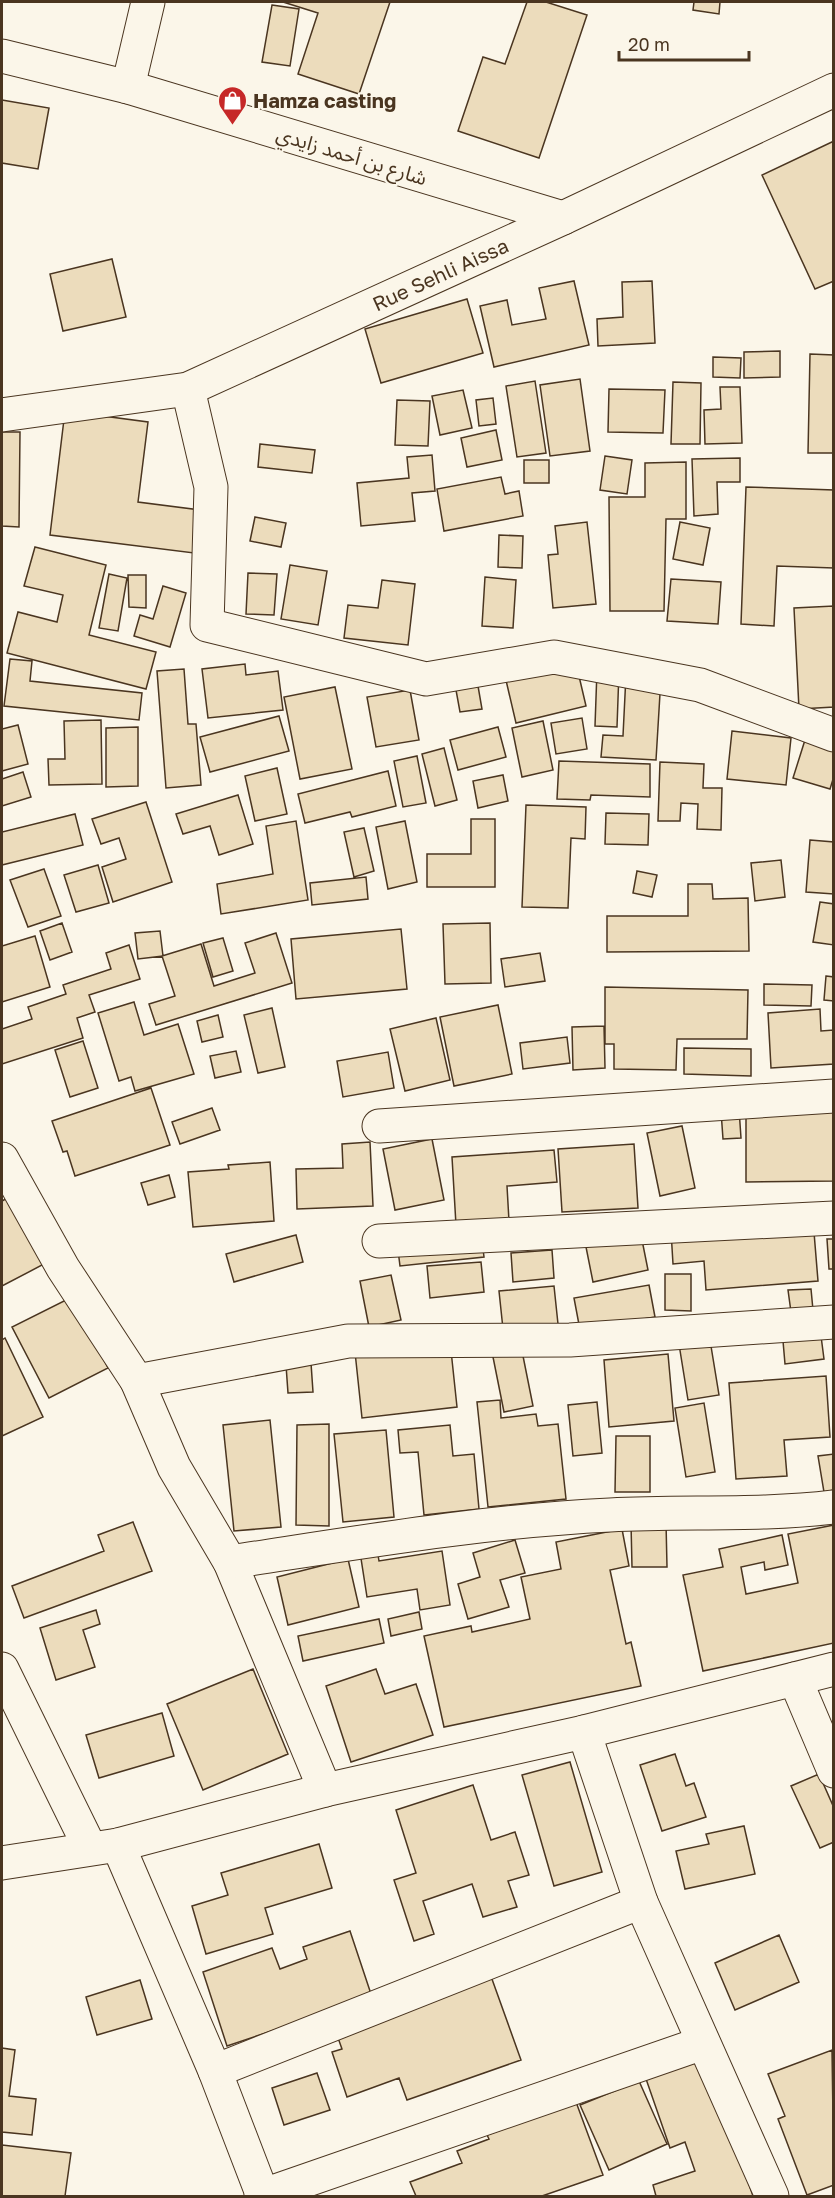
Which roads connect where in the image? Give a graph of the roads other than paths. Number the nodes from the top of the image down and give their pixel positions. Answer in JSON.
{"nodes":[{"id":1,"x":148,"y":2,"type":"edge"},
{"id":2,"x":2,"y":56,"type":"edge"},
{"id":3,"x":128,"y":87,"type":"junction"},
{"id":4,"x":834,"y":90,"type":"edge"},
{"id":5,"x":563,"y":219,"type":"junction"},
{"id":6,"x":188,"y":388,"type":"junction"},
{"id":7,"x":2,"y":415,"type":"edge"},
{"id":8,"x":834,"y":735,"type":"edge"},
{"id":9,"x":834,"y":1096,"type":"edge"},
{"id":10,"x":379,"y":1126,"type":"dead end"},
{"id":11,"x":2,"y":1159,"type":"edge"},
{"id":12,"x":834,"y":1218,"type":"edge"},
{"id":13,"x":379,"y":1241,"type":"dead end"},
{"id":14,"x":834,"y":1322,"type":"edge"},
{"id":15,"x":137,"y":1381,"type":"junction"},
{"id":16,"x":834,"y":1507,"type":"edge"},
{"id":17,"x":230,"y":1562,"type":"junction"},
{"id":18,"x":2,"y":1669,"type":"edge"},
{"id":19,"x":834,"y":1669,"type":"edge"},
{"id":20,"x":795,"y":1679,"type":"junction"},
{"id":21,"x":584,"y":1732,"type":"junction"},
{"id":22,"x":834,"y":1772,"type":"edge"},
{"id":23,"x":325,"y":1790,"type":"junction"},
{"id":24,"x":104,"y":1847,"type":"junction"},
{"id":25,"x":2,"y":1863,"type":"edge"},
{"id":26,"x":641,"y":1902,"type":"junction"},
{"id":27,"x":703,"y":2043,"type":"junction"},
{"id":28,"x":215,"y":2071,"type":"junction"},
{"id":29,"x":262,"y":2196,"type":"edge"},
{"id":30,"x":771,"y":2196,"type":"edge"}],
"edges":[{"from":1,"to":3,"type":"street"},
{"from":2,"to":3,"type":"street","name":"شارع بن أحمد زايدي"},
{"from":3,"to":5,"type":"street","name":"شارع بن أحمد زايدي"},
{"from":4,"to":5,"type":"street","name":"Rue Sehli Aissa"},
{"from":5,"to":6,"type":"street","name":"Rue Sehli Aissa"},
{"from":6,"to":7,"type":"street","name":"Rue Sehli Aissa"},
{"from":6,"to":8,"type":"street"},
{"from":9,"to":10,"type":"street"},
{"from":11,"to":15,"type":"street"},
{"from":12,"to":13,"type":"street"},
{"from":14,"to":15,"type":"street"},
{"from":15,"to":17,"type":"street"},
{"from":16,"to":17,"type":"street"},
{"from":17,"to":23,"type":"street"},
{"from":18,"to":24,"type":"street"},
{"from":19,"to":20,"type":"street"},
{"from":20,"to":21,"type":"street"},
{"from":20,"to":22,"type":"street"},
{"from":21,"to":23,"type":"street"},
{"from":21,"to":26,"type":"street"},
{"from":23,"to":24,"type":"street"},
{"from":24,"to":25,"type":"street"},
{"from":24,"to":28,"type":"street"},
{"from":26,"to":27,"type":"street"},
{"from":26,"to":28,"type":"street"},
{"from":27,"to":29,"type":"street"},
{"from":27,"to":30,"type":"street"},
{"from":28,"to":29,"type":"street"}]}
